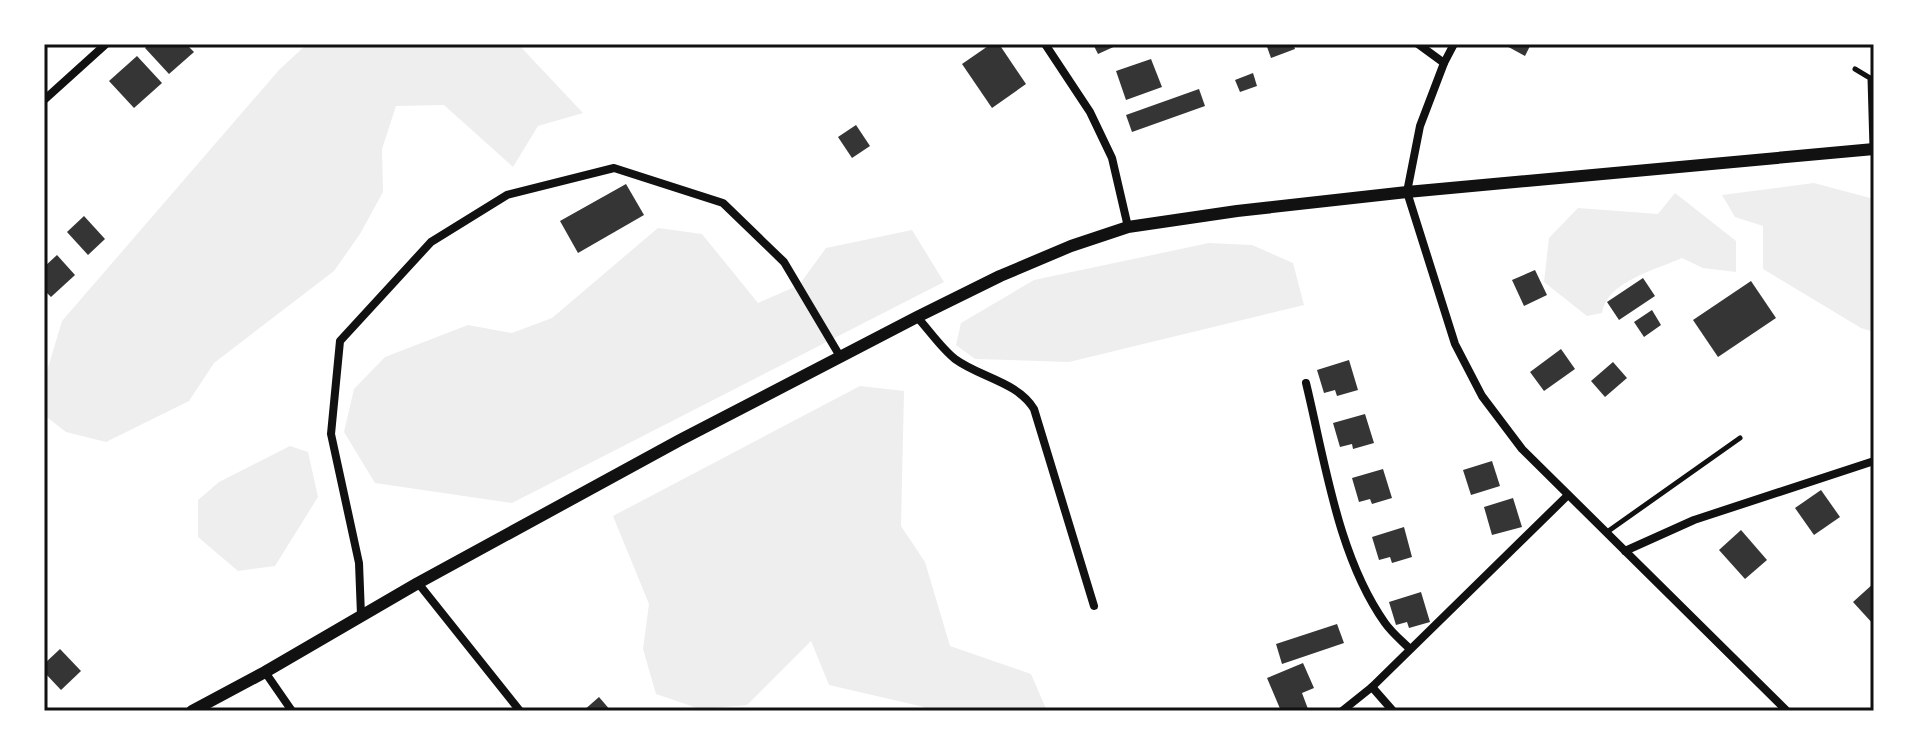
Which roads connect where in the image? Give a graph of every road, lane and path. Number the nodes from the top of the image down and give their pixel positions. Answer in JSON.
{"nodes":[{"id":1,"x":106,"y":44,"type":"edge"},
{"id":2,"x":1045,"y":44,"type":"edge"},
{"id":3,"x":1418,"y":44,"type":"edge"},
{"id":4,"x":1454,"y":44,"type":"edge"},
{"id":5,"x":1444,"y":63,"type":"junction"},
{"id":6,"x":1855,"y":69,"type":"dead end"},
{"id":7,"x":44,"y":100,"type":"edge"},
{"id":8,"x":1873,"y":149,"type":"edge"},
{"id":9,"x":1407,"y":192,"type":"junction"},
{"id":10,"x":1128,"y":227,"type":"junction"},
{"id":11,"x":917,"y":317,"type":"junction"},
{"id":12,"x":841,"y":358,"type":"junction"},
{"id":13,"x":1306,"y":383,"type":"dead end"},
{"id":14,"x":1740,"y":438,"type":"dead end"},
{"id":15,"x":1874,"y":461,"type":"edge"},
{"id":16,"x":1568,"y":495,"type":"junction"},
{"id":17,"x":1607,"y":532,"type":"junction"},
{"id":18,"x":1625,"y":551,"type":"junction"},
{"id":19,"x":418,"y":583,"type":"junction"},
{"id":20,"x":1094,"y":606,"type":"dead end"},
{"id":21,"x":361,"y":615,"type":"junction"},
{"id":22,"x":1410,"y":649,"type":"junction"},
{"id":23,"x":265,"y":672,"type":"junction"},
{"id":24,"x":1372,"y":687,"type":"junction"},
{"id":25,"x":192,"y":711,"type":"edge"},
{"id":26,"x":292,"y":711,"type":"edge"},
{"id":27,"x":520,"y":711,"type":"edge"},
{"id":28,"x":1342,"y":711,"type":"edge"},
{"id":29,"x":1393,"y":711,"type":"edge"},
{"id":30,"x":1787,"y":711,"type":"edge"}],
"edges":[{"from":1,"to":7,"type":"street"},
{"from":2,"to":10,"type":"street"},
{"from":3,"to":5,"type":"street"},
{"from":4,"to":5,"type":"street"},
{"from":5,"to":9,"type":"street"},
{"from":6,"to":8,"type":"lane"},
{"from":8,"to":9,"type":"street"},
{"from":9,"to":10,"type":"street"},
{"from":9,"to":16,"type":"street"},
{"from":10,"to":11,"type":"street"},
{"from":11,"to":12,"type":"street"},
{"from":11,"to":20,"type":"street"},
{"from":12,"to":19,"type":"street"},
{"from":12,"to":21,"type":"street"},
{"from":13,"to":22,"type":"street"},
{"from":14,"to":17,"type":"lane"},
{"from":15,"to":18,"type":"street"},
{"from":16,"to":17,"type":"street"},
{"from":16,"to":22,"type":"street"},
{"from":17,"to":18,"type":"street"},
{"from":18,"to":30,"type":"street"},
{"from":19,"to":21,"type":"street"},
{"from":19,"to":27,"type":"street"},
{"from":21,"to":23,"type":"street"},
{"from":22,"to":24,"type":"street"},
{"from":23,"to":25,"type":"street"},
{"from":23,"to":26,"type":"street"},
{"from":24,"to":28,"type":"street"},
{"from":24,"to":29,"type":"street"}]}
